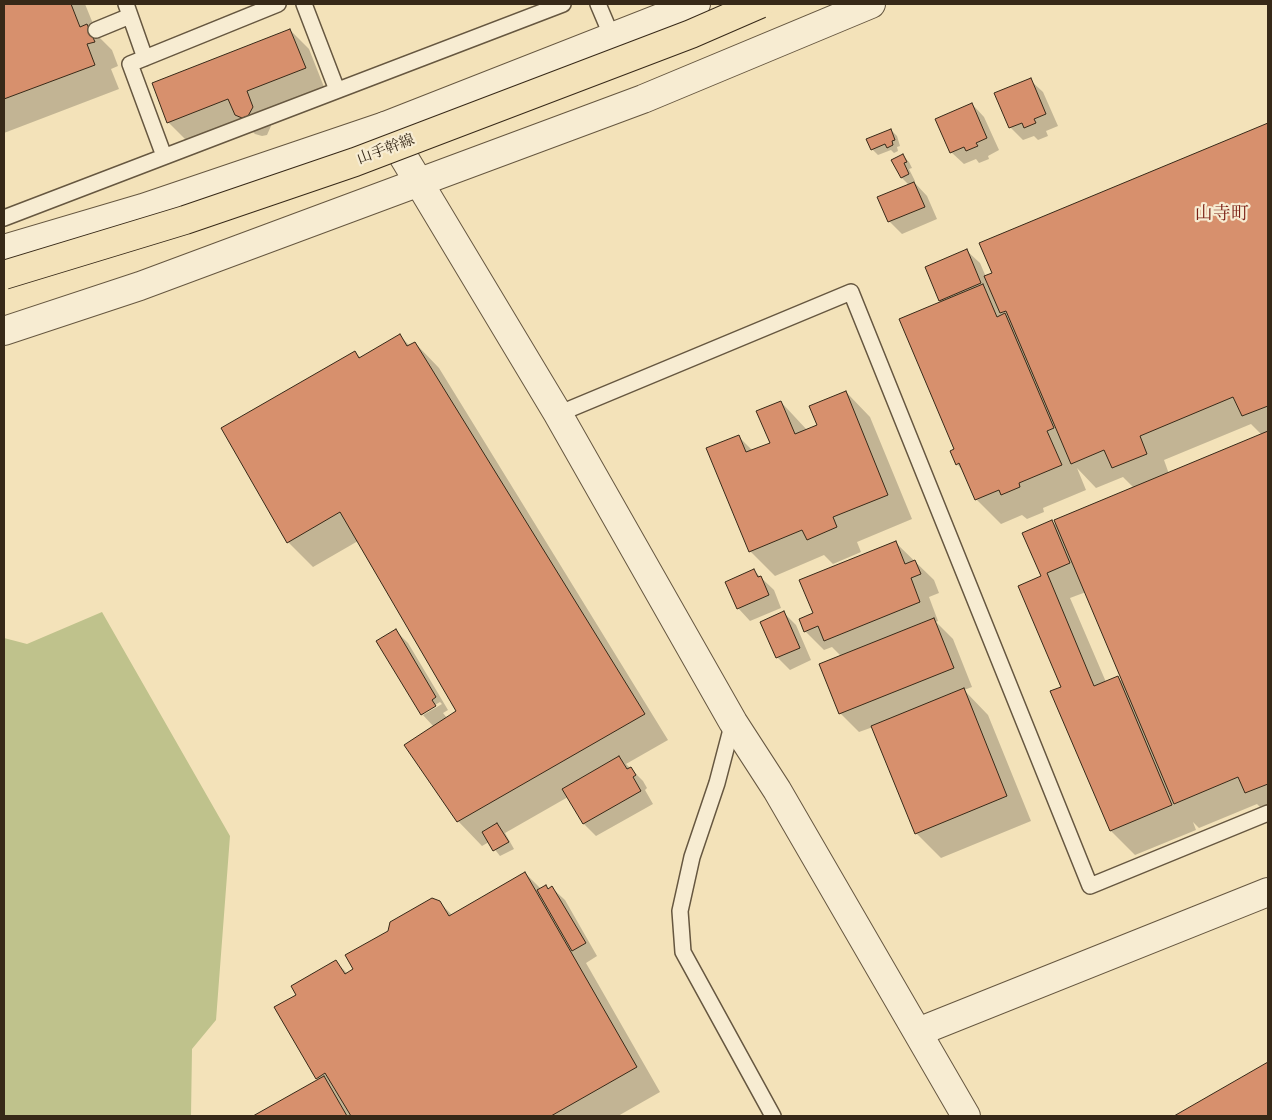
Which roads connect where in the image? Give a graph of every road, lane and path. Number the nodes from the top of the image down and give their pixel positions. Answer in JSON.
{"nodes":[{"id":1,"x":278,"y":4,"type":"edge"},
{"id":2,"x":304,"y":4,"type":"edge"},
{"id":3,"x":563,"y":4,"type":"edge"},
{"id":4,"x":598,"y":4,"type":"edge"},
{"id":5,"x":696,"y":4,"type":"edge"},
{"id":6,"x":760,"y":4,"type":"edge"},
{"id":7,"x":871,"y":4,"type":"edge"},
{"id":8,"x":128,"y":10,"type":"edge"},
{"id":9,"x":96,"y":30,"type":"dead end"},
{"id":10,"x":612,"y":38,"type":"junction"},
{"id":11,"x":145,"y":58,"type":"junction"},
{"id":12,"x":337,"y":90,"type":"junction"},
{"id":13,"x":384,"y":126,"type":"junction"},
{"id":14,"x":164,"y":156,"type":"junction"},
{"id":15,"x":419,"y":183,"type":"junction"},
{"id":16,"x":4,"y":218,"type":"edge"},
{"id":17,"x":4,"y":249,"type":"edge"},
{"id":18,"x":4,"y":275,"type":"edge"},
{"id":19,"x":4,"y":330,"type":"edge"},
{"id":20,"x":558,"y":414,"type":"junction"},
{"id":21,"x":733,"y":722,"type":"junction"},
{"id":22,"x":1268,"y":813,"type":"edge"},
{"id":23,"x":1268,"y":892,"type":"edge"},
{"id":24,"x":918,"y":1032,"type":"junction"},
{"id":25,"x":773,"y":1116,"type":"edge"},
{"id":26,"x":966,"y":1116,"type":"edge"}],
"edges":[{"from":1,"to":11,"type":"lane"},
{"from":2,"to":12,"type":"lane"},
{"from":3,"to":12,"type":"lane"},
{"from":4,"to":10,"type":"lane"},
{"from":5,"to":10,"type":"street"},
{"from":6,"to":18,"type":"main road","name":"山手幹線","bridge":true},
{"from":7,"to":15,"type":"street"},
{"from":8,"to":9,"type":"lane"},
{"from":8,"to":11,"type":"lane"},
{"from":10,"to":13,"type":"street"},
{"from":11,"to":14,"type":"lane"},
{"from":12,"to":14,"type":"lane"},
{"from":13,"to":15,"type":"street"},
{"from":13,"to":17,"type":"street"},
{"from":14,"to":16,"type":"lane"},
{"from":15,"to":19,"type":"street"},
{"from":15,"to":20,"type":"street"},
{"from":20,"to":21,"type":"street"},
{"from":20,"to":22,"type":"lane"},
{"from":21,"to":24,"type":"street"},
{"from":21,"to":25,"type":"lane"},
{"from":23,"to":24,"type":"street"},
{"from":24,"to":26,"type":"street"}]}
